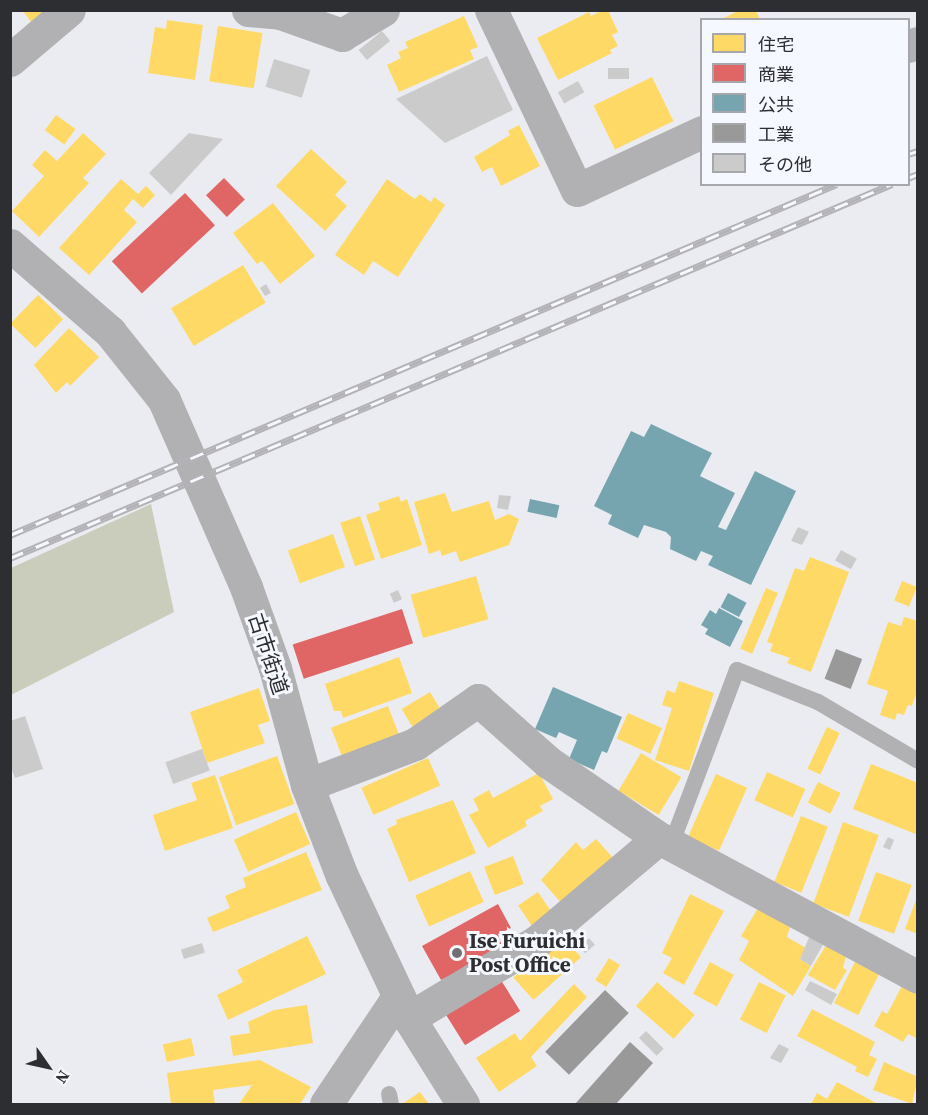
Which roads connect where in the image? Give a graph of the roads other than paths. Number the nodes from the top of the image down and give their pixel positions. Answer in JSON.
{"nodes":[{"id":1,"x":69,"y":10,"type":"edge"},
{"id":2,"x":248,"y":10,"type":"edge"},
{"id":3,"x":383,"y":10,"type":"edge"},
{"id":4,"x":491,"y":10,"type":"edge"},
{"id":5,"x":10,"y":60,"type":"edge"},
{"id":6,"x":700,"y":133,"type":"edge"},
{"id":7,"x":10,"y":245,"type":"edge"},
{"id":8,"x":918,"y":761,"type":"edge"},
{"id":9,"x":307,"y":785,"type":"junction"},
{"id":10,"x":664,"y":841,"type":"junction"},
{"id":11,"x":918,"y":977,"type":"edge"},
{"id":12,"x":404,"y":1008,"type":"junction"},
{"id":13,"x":326,"y":1104,"type":"edge"},
{"id":14,"x":463,"y":1104,"type":"edge"}],
"edges":[{"from":1,"to":5,"type":"street"},
{"from":2,"to":3,"type":"street"},
{"from":4,"to":6,"type":"street"},
{"from":7,"to":9,"type":"street","name":"古市街道"},
{"from":8,"to":10,"type":"lane"},
{"from":9,"to":10,"type":"street"},
{"from":9,"to":12,"type":"street","name":"古市街道"},
{"from":10,"to":11,"type":"street"},
{"from":10,"to":12,"type":"street"},
{"from":12,"to":13,"type":"street"},
{"from":12,"to":14,"type":"street","name":"古市街道"}]}
